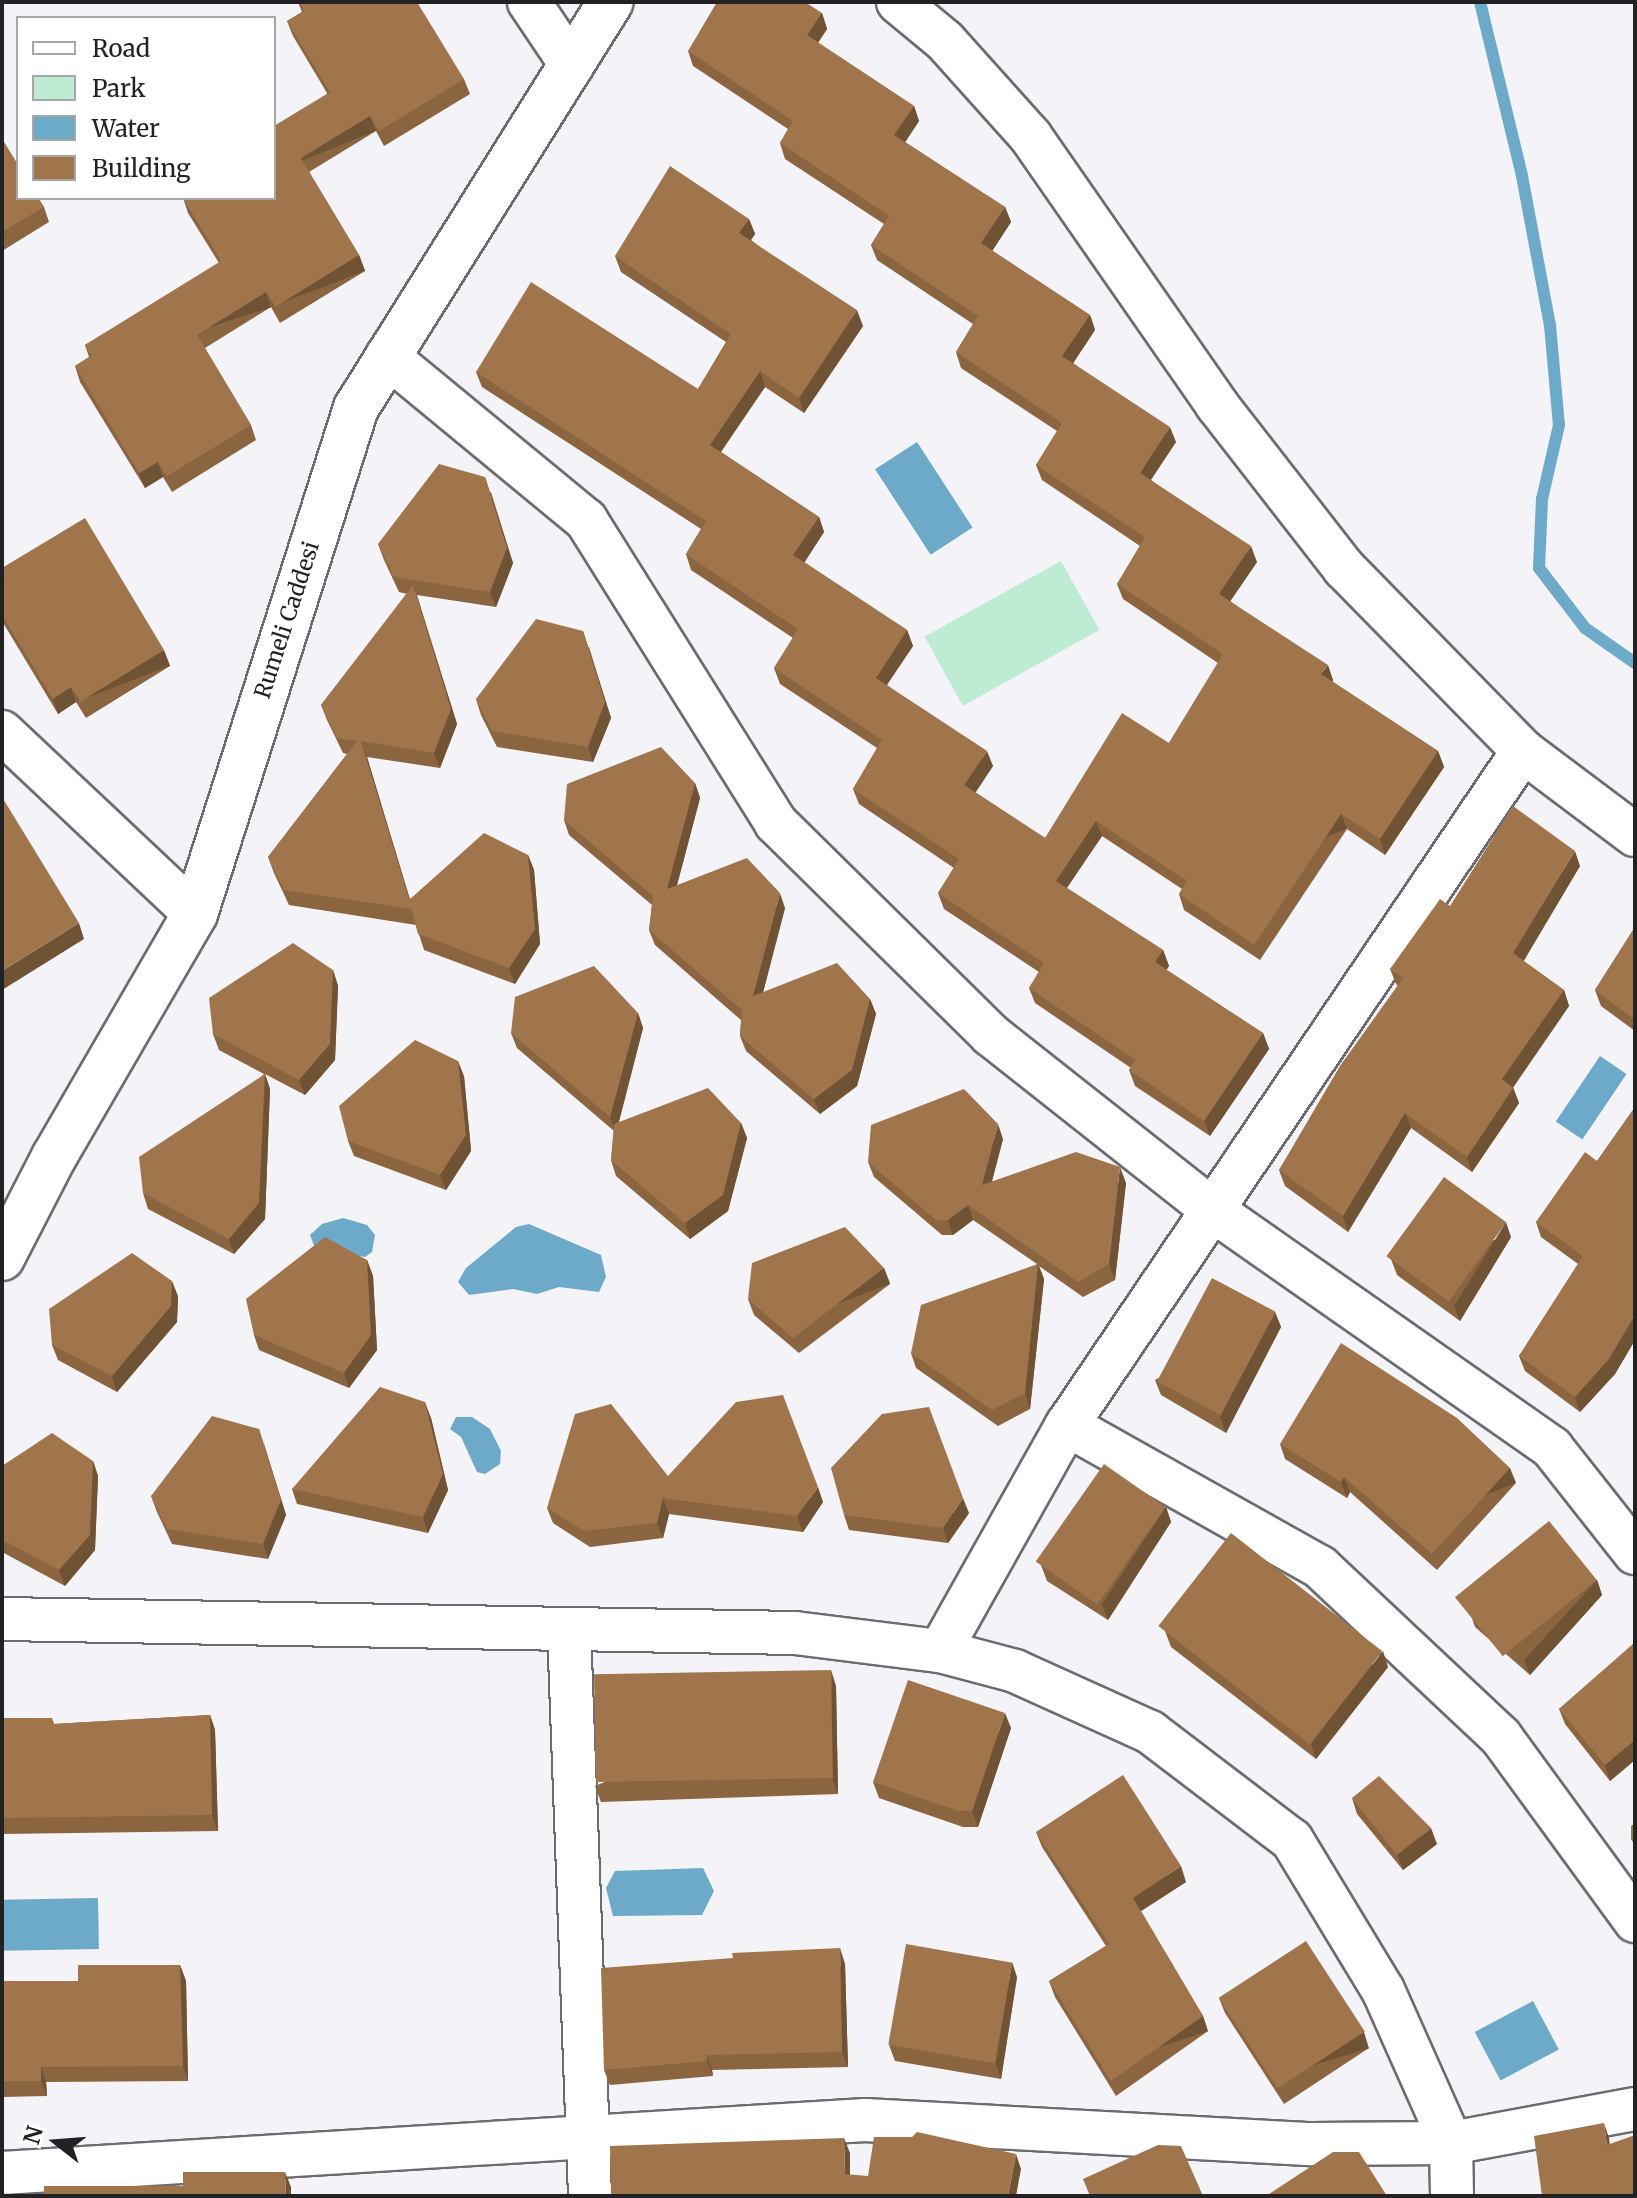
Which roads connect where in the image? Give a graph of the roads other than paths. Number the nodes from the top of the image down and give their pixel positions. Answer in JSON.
{"nodes":[{"id":1,"x":529,"y":2,"type":"edge"},
{"id":2,"x":611,"y":2,"type":"edge"},
{"id":3,"x":898,"y":2,"type":"edge"},
{"id":4,"x":572,"y":66,"type":"junction"},
{"id":5,"x":387,"y":356,"type":"junction"},
{"id":6,"x":2,"y":732,"type":"edge"},
{"id":7,"x":1523,"y":751,"type":"junction"},
{"id":8,"x":1635,"y":835,"type":"edge"},
{"id":9,"x":195,"y":914,"type":"junction"},
{"id":10,"x":1211,"y":1209,"type":"junction"},
{"id":11,"x":2,"y":1258,"type":"edge"},
{"id":12,"x":1067,"y":1425,"type":"junction"},
{"id":13,"x":1635,"y":1553,"type":"edge"},
{"id":14,"x":2,"y":1619,"type":"edge"},
{"id":15,"x":569,"y":1629,"type":"junction"},
{"id":16,"x":940,"y":1651,"type":"junction"},
{"id":17,"x":1635,"y":1921,"type":"edge"},
{"id":18,"x":1635,"y":2109,"type":"edge"},
{"id":19,"x":591,"y":2136,"type":"junction"},
{"id":20,"x":1451,"y":2143,"type":"junction"},
{"id":21,"x":2,"y":2173,"type":"edge"},
{"id":22,"x":590,"y":2196,"type":"edge"},
{"id":23,"x":1452,"y":2196,"type":"edge"}],
"edges":[{"from":1,"to":4,"type":"street"},
{"from":2,"to":4,"type":"street","name":"Rumeli Caddesi"},
{"from":3,"to":7,"type":"street"},
{"from":4,"to":5,"type":"street","name":"Rumeli Caddesi"},
{"from":5,"to":9,"type":"street","name":"Rumeli Caddesi"},
{"from":5,"to":10,"type":"street"},
{"from":6,"to":9,"type":"street"},
{"from":7,"to":8,"type":"street"},
{"from":7,"to":10,"type":"street"},
{"from":9,"to":11,"type":"street","name":"Rumeli Caddesi"},
{"from":10,"to":12,"type":"street"},
{"from":10,"to":13,"type":"street"},
{"from":12,"to":16,"type":"street"},
{"from":12,"to":17,"type":"street"},
{"from":14,"to":15,"type":"street"},
{"from":15,"to":16,"type":"street"},
{"from":15,"to":19,"type":"street"},
{"from":16,"to":20,"type":"street"},
{"from":18,"to":20,"type":"street"},
{"from":19,"to":20,"type":"street"},
{"from":19,"to":21,"type":"street"},
{"from":19,"to":22,"type":"street"},
{"from":20,"to":23,"type":"street"}]}
